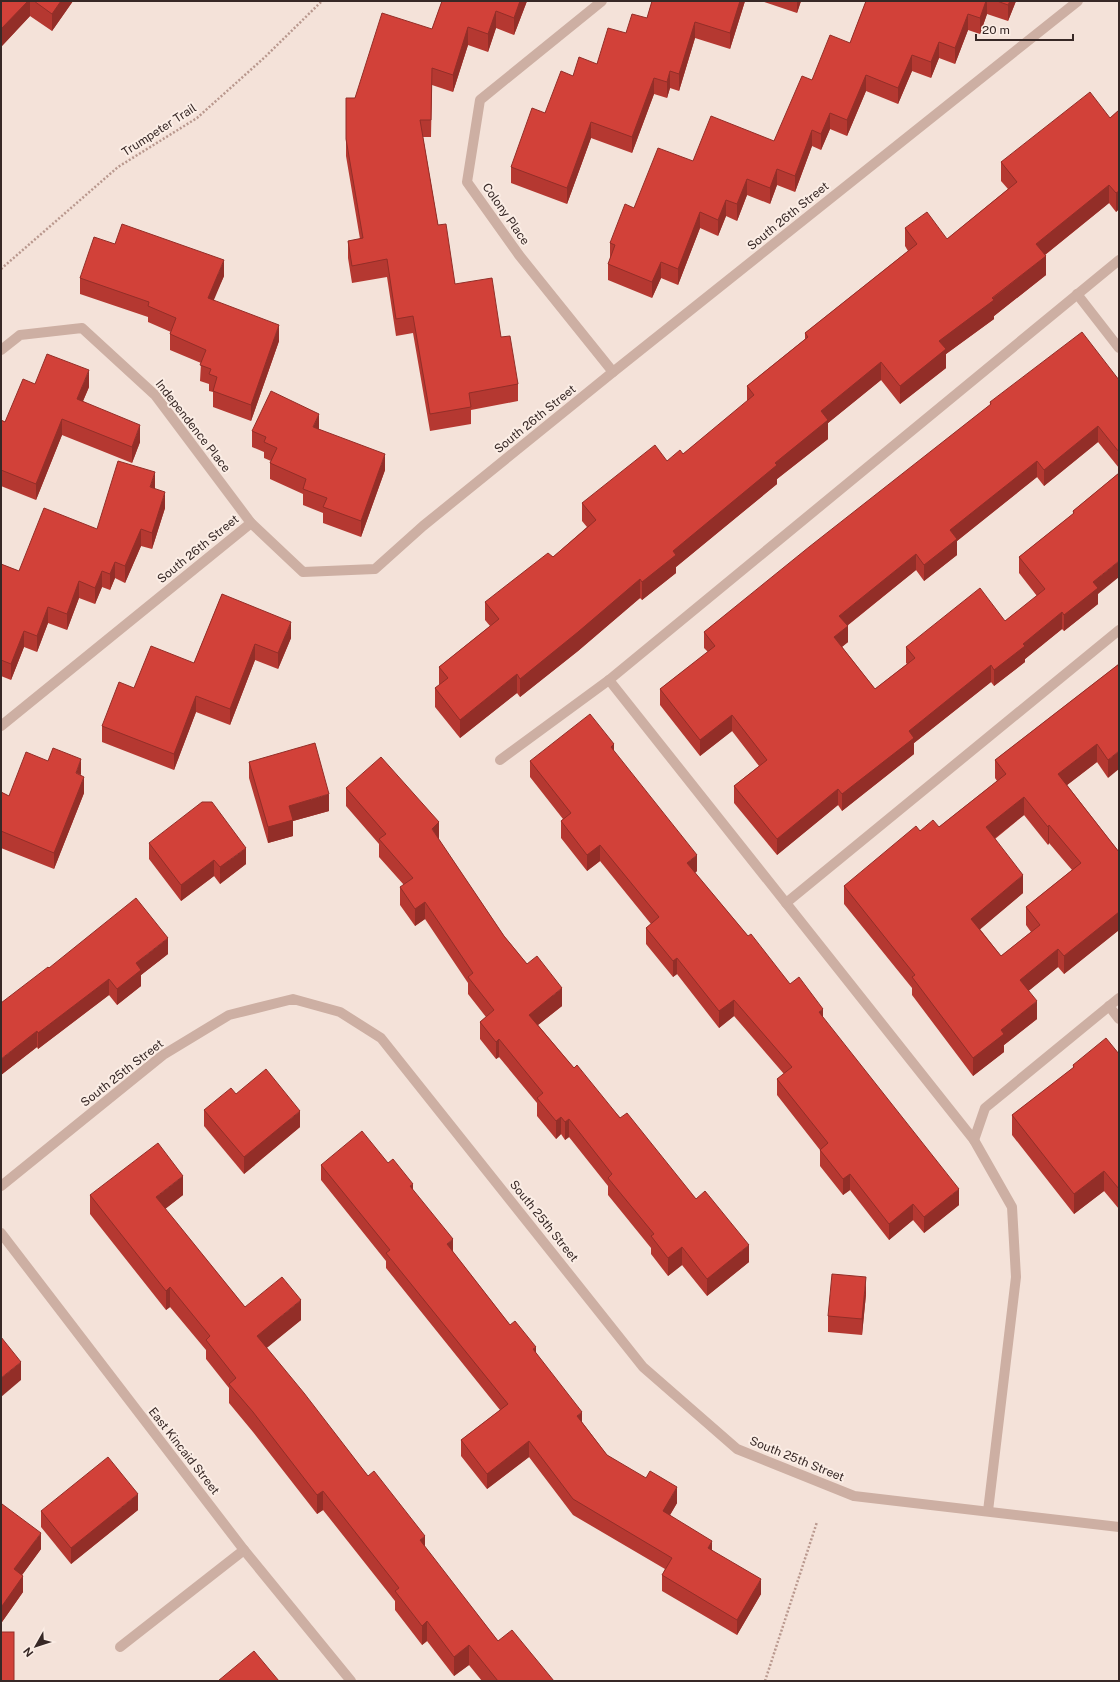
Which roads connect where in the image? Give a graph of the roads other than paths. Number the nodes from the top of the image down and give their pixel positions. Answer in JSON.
{"nodes":[{"id":1,"x":602,"y":1,"type":"edge"},
{"id":2,"x":1078,"y":1,"type":"edge"},
{"id":3,"x":1119,"y":260,"type":"edge"},
{"id":4,"x":1077,"y":294,"type":"junction"},
{"id":5,"x":1119,"y":348,"type":"edge"},
{"id":6,"x":1,"y":350,"type":"edge"},
{"id":7,"x":614,"y":372,"type":"junction"},
{"id":8,"x":251,"y":523,"type":"junction"},
{"id":9,"x":1119,"y":630,"type":"edge"},
{"id":10,"x":610,"y":680,"type":"junction"},
{"id":11,"x":1,"y":726,"type":"edge"},
{"id":12,"x":500,"y":760,"type":"dead end"},
{"id":13,"x":786,"y":903,"type":"junction"},
{"id":14,"x":1119,"y":998,"type":"edge"},
{"id":15,"x":1109,"y":1006,"type":"junction"},
{"id":16,"x":1119,"y":1019,"type":"edge"},
{"id":17,"x":974,"y":1140,"type":"junction"},
{"id":18,"x":1,"y":1186,"type":"edge"},
{"id":19,"x":1,"y":1233,"type":"edge"},
{"id":20,"x":988,"y":1511,"type":"junction"},
{"id":21,"x":1119,"y":1527,"type":"edge"},
{"id":22,"x":244,"y":1550,"type":"junction"},
{"id":23,"x":120,"y":1647,"type":"dead end"},
{"id":24,"x":351,"y":1681,"type":"edge"}],
"edges":[{"from":1,"to":7,"type":"street","name":"Colony Place"},
{"from":2,"to":7,"type":"street","name":"South 26th Street"},
{"from":3,"to":4,"type":"street"},
{"from":4,"to":5,"type":"street"},
{"from":4,"to":10,"type":"street"},
{"from":6,"to":8,"type":"street","name":"Independence Place"},
{"from":7,"to":8,"type":"street","name":"South 26th Street"},
{"from":8,"to":11,"type":"street","name":"South 26th Street"},
{"from":9,"to":13,"type":"street"},
{"from":10,"to":12,"type":"street"},
{"from":10,"to":13,"type":"street"},
{"from":13,"to":17,"type":"street"},
{"from":14,"to":15,"type":"street"},
{"from":15,"to":16,"type":"street"},
{"from":15,"to":17,"type":"street"},
{"from":17,"to":20,"type":"street"},
{"from":18,"to":20,"type":"street","name":"South 25th Street"},
{"from":19,"to":22,"type":"street","name":"East Kincaid Street"},
{"from":20,"to":21,"type":"street","name":"South 25th Street"},
{"from":22,"to":23,"type":"street"},
{"from":22,"to":24,"type":"street","name":"East Kincaid Street"}]}
